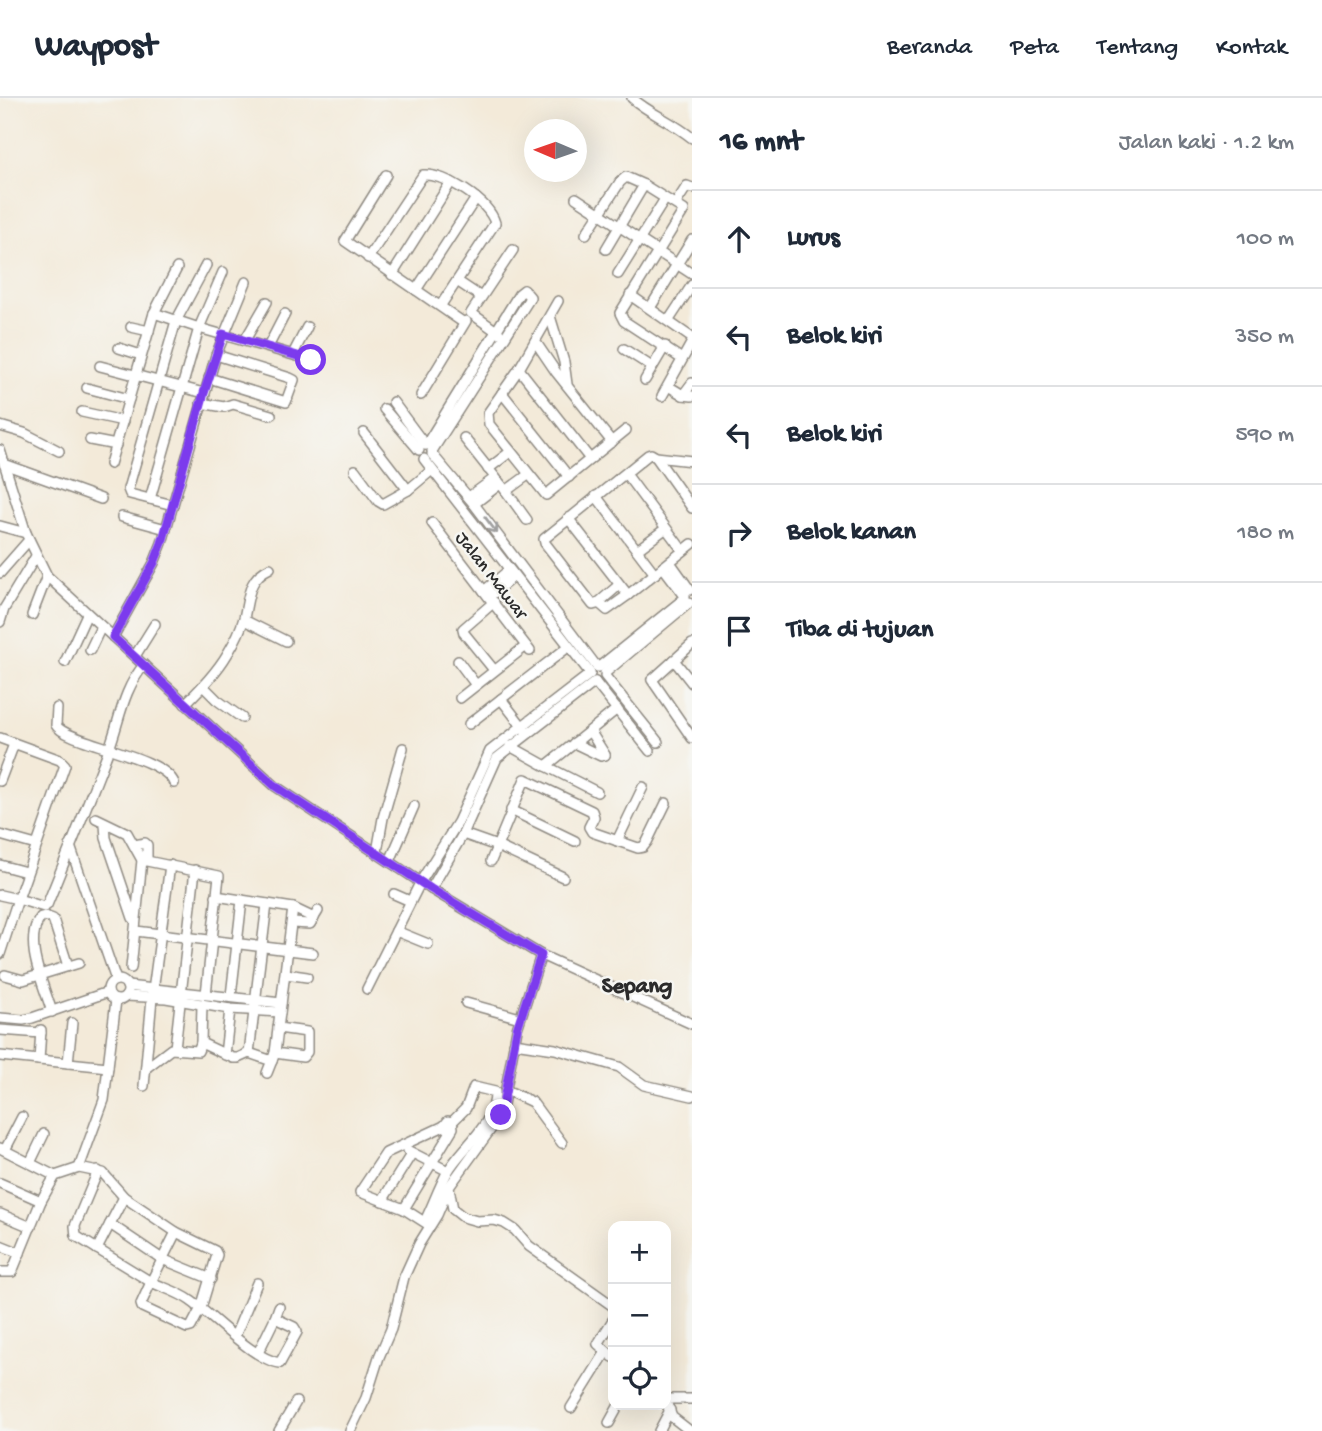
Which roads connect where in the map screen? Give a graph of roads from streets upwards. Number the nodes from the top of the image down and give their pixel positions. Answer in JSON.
{"nodes":[{"id":1,"x":632,"y":98,"type":"edge"},
{"id":2,"x":692,"y":138,"type":"edge"},
{"id":3,"x":386,"y":175,"type":"dead end"},
{"id":4,"x":451,"y":182,"type":"junction"},
{"id":5,"x":644,"y":185,"type":"junction"},
{"id":6,"x":692,"y":188,"type":"edge"},
{"id":7,"x":476,"y":198,"type":"junction"},
{"id":8,"x":576,"y":198,"type":"dead end"},
{"id":9,"x":665,"y":199,"type":"junction"},
{"id":10,"x":676,"y":203,"type":"junction"},
{"id":11,"x":600,"y":214,"type":"junction"},
{"id":12,"x":620,"y":227,"type":"junction"},
{"id":13,"x":586,"y":234,"type":"dead end"},
{"id":14,"x":639,"y":240,"type":"junction"},
{"id":15,"x":692,"y":240,"type":"edge"},
{"id":16,"x":606,"y":249,"type":"dead end"},
{"id":17,"x":513,"y":250,"type":"dead end"},
{"id":18,"x":658,"y":252,"type":"junction"},
{"id":19,"x":368,"y":258,"type":"junction"},
{"id":20,"x":206,"y":265,"type":"dead end"},
{"id":21,"x":678,"y":265,"type":"junction"},
{"id":22,"x":177,"y":268,"type":"dead end"},
{"id":23,"x":223,"y":272,"type":"dead end"},
{"id":24,"x":618,"y":274,"type":"dead end"},
{"id":25,"x":692,"y":274,"type":"edge"},
{"id":26,"x":392,"y":275,"type":"junction"},
{"id":27,"x":246,"y":282,"type":"dead end"},
{"id":28,"x":457,"y":282,"type":"junction"},
{"id":29,"x":692,"y":285,"type":"edge"},
{"id":30,"x":416,"y":290,"type":"junction"},
{"id":31,"x":630,"y":295,"type":"junction"},
{"id":32,"x":481,"y":297,"type":"junction"},
{"id":33,"x":558,"y":301,"type":"dead end"},
{"id":34,"x":267,"y":302,"type":"dead end"},
{"id":35,"x":441,"y":305,"type":"junction"},
{"id":36,"x":650,"y":308,"type":"junction"},
{"id":37,"x":154,"y":313,"type":"junction"},
{"id":38,"x":471,"y":313,"type":"junction"},
{"id":39,"x":285,"y":314,"type":"dead end"},
{"id":40,"x":550,"y":316,"type":"junction"},
{"id":41,"x":669,"y":320,"type":"junction"},
{"id":42,"x":176,"y":321,"type":"junction"},
{"id":43,"x":464,"y":323,"type":"junction"},
{"id":44,"x":131,"y":327,"type":"dead end"},
{"id":45,"x":307,"y":327,"type":"dead end"},
{"id":46,"x":199,"y":328,"type":"junction"},
{"id":47,"x":149,"y":331,"type":"junction"},
{"id":48,"x":223,"y":334,"type":"junction"},
{"id":49,"x":691,"y":334,"type":"edge"},
{"id":50,"x":245,"y":340,"type":"junction"},
{"id":51,"x":535,"y":341,"type":"junction"},
{"id":52,"x":665,"y":346,"type":"junction"},
{"id":53,"x":268,"y":347,"type":"junction"},
{"id":54,"x":119,"y":348,"type":"dead end"},
{"id":55,"x":624,"y":349,"type":"dead end"},
{"id":56,"x":293,"y":354,"type":"junction"},
{"id":57,"x":141,"y":355,"type":"junction"},
{"id":58,"x":216,"y":355,"type":"junction"},
{"id":59,"x":682,"y":359,"type":"junction"},
{"id":60,"x":311,"y":360,"type":"dead end"},
{"id":61,"x":100,"y":366,"type":"dead end"},
{"id":62,"x":652,"y":367,"type":"junction"},
{"id":63,"x":519,"y":369,"type":"junction"},
{"id":64,"x":136,"y":375,"type":"junction"},
{"id":65,"x":209,"y":378,"type":"junction"},
{"id":66,"x":159,"y":380,"type":"junction"},
{"id":67,"x":645,"y":380,"type":"dead end"},
{"id":68,"x":692,"y":383,"type":"edge"},
{"id":69,"x":567,"y":386,"type":"junction"},
{"id":70,"x":668,"y":386,"type":"junction"},
{"id":71,"x":182,"y":387,"type":"junction"},
{"id":72,"x":87,"y":388,"type":"dead end"},
{"id":73,"x":502,"y":393,"type":"junction"},
{"id":74,"x":421,"y":395,"type":"dead end"},
{"id":75,"x":687,"y":395,"type":"edge"},
{"id":76,"x":662,"y":396,"type":"dead end"},
{"id":77,"x":202,"y":398,"type":"junction"},
{"id":78,"x":129,"y":399,"type":"junction"},
{"id":79,"x":393,"y":402,"type":"dead end"},
{"id":80,"x":384,"y":409,"type":"dead end"},
{"id":81,"x":82,"y":412,"type":"dead end"},
{"id":82,"x":271,"y":415,"type":"dead end"},
{"id":83,"x":122,"y":421,"type":"junction"},
{"id":84,"x":0,"y":426,"type":"edge"},
{"id":85,"x":626,"y":430,"type":"dead end"},
{"id":86,"x":365,"y":433,"type":"dead end"},
{"id":87,"x":464,"y":438,"type":"dead end"},
{"id":88,"x":90,"y":440,"type":"dead end"},
{"id":89,"x":612,"y":442,"type":"junction"},
{"id":90,"x":116,"y":445,"type":"junction"},
{"id":91,"x":426,"y":450,"type":"junction"},
{"id":92,"x":59,"y":451,"type":"dead end"},
{"id":93,"x":0,"y":452,"type":"edge"},
{"id":94,"x":510,"y":452,"type":"junction"},
{"id":95,"x":656,"y":457,"type":"junction"},
{"id":96,"x":590,"y":459,"type":"junction"},
{"id":97,"x":692,"y":461,"type":"edge"},
{"id":98,"x":4,"y":464,"type":"junction"},
{"id":99,"x":110,"y":464,"type":"dead end"},
{"id":100,"x":488,"y":469,"type":"junction"},
{"id":101,"x":355,"y":470,"type":"dead end"},
{"id":102,"x":432,"y":470,"type":"junction"},
{"id":103,"x":625,"y":474,"type":"junction"},
{"id":104,"x":528,"y":475,"type":"junction"},
{"id":105,"x":569,"y":477,"type":"junction"},
{"id":106,"x":500,"y":484,"type":"junction"},
{"id":107,"x":408,"y":490,"type":"junction"},
{"id":108,"x":596,"y":496,"type":"junction"},
{"id":109,"x":101,"y":499,"type":"dead end"},
{"id":110,"x":150,"y":499,"type":"junction"},
{"id":111,"x":472,"y":500,"type":"junction"},
{"id":112,"x":173,"y":505,"type":"junction"},
{"id":113,"x":692,"y":508,"type":"edge"},
{"id":114,"x":122,"y":517,"type":"dead end"},
{"id":115,"x":568,"y":518,"type":"junction"},
{"id":116,"x":527,"y":520,"type":"dead end"},
{"id":117,"x":432,"y":523,"type":"dead end"},
{"id":118,"x":0,"y":526,"type":"edge"},
{"id":119,"x":166,"y":529,"type":"junction"},
{"id":120,"x":665,"y":529,"type":"junction"},
{"id":121,"x":28,"y":536,"type":"junction"},
{"id":122,"x":692,"y":544,"type":"edge"},
{"id":123,"x":637,"y":550,"type":"junction"},
{"id":124,"x":683,"y":551,"type":"junction"},
{"id":125,"x":36,"y":556,"type":"junction"},
{"id":126,"x":270,"y":568,"type":"dead end"},
{"id":127,"x":663,"y":568,"type":"junction"},
{"id":128,"x":0,"y":573,"type":"edge"},
{"id":129,"x":512,"y":573,"type":"junction"},
{"id":130,"x":47,"y":576,"type":"junction"},
{"id":131,"x":619,"y":586,"type":"junction"},
{"id":132,"x":628,"y":595,"type":"junction"},
{"id":133,"x":489,"y":597,"type":"junction"},
{"id":134,"x":689,"y":597,"type":"edge"},
{"id":135,"x":599,"y":603,"type":"junction"},
{"id":136,"x":2,"y":608,"type":"edge"},
{"id":137,"x":87,"y":614,"type":"junction"},
{"id":138,"x":32,"y":615,"type":"dead end"},
{"id":139,"x":244,"y":620,"type":"junction"},
{"id":140,"x":0,"y":622,"type":"edge"},
{"id":141,"x":155,"y":624,"type":"dead end"},
{"id":142,"x":101,"y":627,"type":"junction"},
{"id":143,"x":113,"y":637,"type":"junction"},
{"id":144,"x":286,"y":641,"type":"dead end"},
{"id":145,"x":692,"y":644,"type":"edge"},
{"id":146,"x":568,"y":647,"type":"junction"},
{"id":147,"x":90,"y":650,"type":"dead end"},
{"id":148,"x":135,"y":656,"type":"junction"},
{"id":149,"x":674,"y":660,"type":"junction"},
{"id":150,"x":458,"y":661,"type":"dead end"},
{"id":151,"x":65,"y":662,"type":"dead end"},
{"id":152,"x":144,"y":665,"type":"junction"},
{"id":153,"x":494,"y":670,"type":"junction"},
{"id":154,"x":597,"y":674,"type":"junction"},
{"id":155,"x":692,"y":683,"type":"edge"},
{"id":156,"x":476,"y":685,"type":"junction"},
{"id":157,"x":203,"y":686,"type":"junction"},
{"id":158,"x":460,"y":698,"type":"dead end"},
{"id":159,"x":501,"y":699,"type":"junction"},
{"id":160,"x":185,"y":704,"type":"junction"},
{"id":161,"x":57,"y":708,"type":"dead end"},
{"id":162,"x":617,"y":709,"type":"junction"},
{"id":163,"x":242,"y":718,"type":"dead end"},
{"id":164,"x":469,"y":723,"type":"dead end"},
{"id":165,"x":524,"y":729,"type":"junction"},
{"id":166,"x":590,"y":731,"type":"junction"},
{"id":167,"x":0,"y":738,"type":"edge"},
{"id":168,"x":692,"y":738,"type":"edge"},
{"id":169,"x":659,"y":742,"type":"dead end"},
{"id":170,"x":574,"y":743,"type":"junction"},
{"id":171,"x":14,"y":744,"type":"junction"},
{"id":172,"x":510,"y":746,"type":"junction"},
{"id":173,"x":110,"y":747,"type":"junction"},
{"id":174,"x":403,"y":748,"type":"dead end"},
{"id":175,"x":650,"y":751,"type":"dead end"},
{"id":176,"x":546,"y":766,"type":"junction"},
{"id":177,"x":483,"y":778,"type":"junction"},
{"id":178,"x":0,"y":781,"type":"edge"},
{"id":179,"x":174,"y":783,"type":"dead end"},
{"id":180,"x":643,"y":787,"type":"dead end"},
{"id":181,"x":597,"y":792,"type":"dead end"},
{"id":182,"x":666,"y":803,"type":"dead end"},
{"id":183,"x":414,"y":806,"type":"dead end"},
{"id":184,"x":511,"y":810,"type":"junction"},
{"id":185,"x":96,"y":818,"type":"dead end"},
{"id":186,"x":105,"y":824,"type":"junction"},
{"id":187,"x":463,"y":834,"type":"junction"},
{"id":188,"x":0,"y":835,"type":"edge"},
{"id":189,"x":575,"y":841,"type":"dead end"},
{"id":190,"x":617,"y":841,"type":"junction"},
{"id":191,"x":452,"y":844,"type":"junction"},
{"id":192,"x":36,"y":845,"type":"junction"},
{"id":193,"x":70,"y":846,"type":"junction"},
{"id":194,"x":497,"y":846,"type":"junction"},
{"id":195,"x":377,"y":852,"type":"junction"},
{"id":196,"x":437,"y":858,"type":"junction"},
{"id":197,"x":144,"y":860,"type":"junction"},
{"id":198,"x":390,"y":861,"type":"junction"},
{"id":199,"x":491,"y":861,"type":"dead end"},
{"id":200,"x":446,"y":864,"type":"junction"},
{"id":201,"x":0,"y":865,"type":"edge"},
{"id":202,"x":170,"y":865,"type":"junction"},
{"id":203,"x":195,"y":870,"type":"junction"},
{"id":204,"x":26,"y":872,"type":"junction"},
{"id":205,"x":564,"y":877,"type":"dead end"},
{"id":206,"x":421,"y":881,"type":"junction"},
{"id":207,"x":431,"y":889,"type":"junction"},
{"id":208,"x":394,"y":894,"type":"dead end"},
{"id":209,"x":0,"y":895,"type":"edge"},
{"id":210,"x":216,"y":897,"type":"junction"},
{"id":211,"x":18,"y":900,"type":"junction"},
{"id":212,"x":242,"y":900,"type":"junction"},
{"id":213,"x":410,"y":901,"type":"junction"},
{"id":214,"x":267,"y":904,"type":"junction"},
{"id":215,"x":293,"y":908,"type":"junction"},
{"id":216,"x":5,"y":923,"type":"edge"},
{"id":217,"x":292,"y":923,"type":"junction"},
{"id":218,"x":135,"y":927,"type":"junction"},
{"id":219,"x":396,"y":931,"type":"junction"},
{"id":220,"x":159,"y":934,"type":"junction"},
{"id":221,"x":186,"y":938,"type":"junction"},
{"id":222,"x":211,"y":942,"type":"junction"},
{"id":223,"x":428,"y":944,"type":"dead end"},
{"id":224,"x":236,"y":945,"type":"junction"},
{"id":225,"x":262,"y":948,"type":"junction"},
{"id":226,"x":289,"y":951,"type":"junction"},
{"id":227,"x":0,"y":952,"type":"edge"},
{"id":228,"x":313,"y":953,"type":"dead end"},
{"id":229,"x":541,"y":955,"type":"junction"},
{"id":230,"x":79,"y":963,"type":"dead end"},
{"id":231,"x":68,"y":966,"type":"junction"},
{"id":232,"x":131,"y":968,"type":"dead end"},
{"id":233,"x":286,"y":974,"type":"junction"},
{"id":234,"x":5,"y":975,"type":"dead end"},
{"id":235,"x":41,"y":975,"type":"junction"},
{"id":236,"x":307,"y":977,"type":"dead end"},
{"id":237,"x":116,"y":980,"type":"junction"},
{"id":238,"x":367,"y":989,"type":"dead end"},
{"id":239,"x":127,"y":991,"type":"junction"},
{"id":240,"x":107,"y":992,"type":"junction"},
{"id":241,"x":153,"y":993,"type":"junction"},
{"id":242,"x":206,"y":994,"type":"junction"},
{"id":243,"x":180,"y":995,"type":"junction"},
{"id":244,"x":230,"y":996,"type":"junction"},
{"id":245,"x":256,"y":999,"type":"junction"},
{"id":246,"x":116,"y":1000,"type":"junction"},
{"id":247,"x":466,"y":1003,"type":"dead end"},
{"id":248,"x":202,"y":1004,"type":"junction"},
{"id":249,"x":281,"y":1007,"type":"junction"},
{"id":250,"x":230,"y":1009,"type":"junction"},
{"id":251,"x":254,"y":1010,"type":"junction"},
{"id":252,"x":52,"y":1012,"type":"junction"},
{"id":253,"x":0,"y":1018,"type":"edge"},
{"id":254,"x":520,"y":1018,"type":"junction"},
{"id":255,"x":72,"y":1023,"type":"dead end"},
{"id":256,"x":692,"y":1024,"type":"edge"},
{"id":257,"x":278,"y":1028,"type":"junction"},
{"id":258,"x":0,"y":1030,"type":"edge"},
{"id":259,"x":514,"y":1042,"type":"junction"},
{"id":260,"x":201,"y":1044,"type":"junction"},
{"id":261,"x":174,"y":1048,"type":"junction"},
{"id":262,"x":249,"y":1053,"type":"junction"},
{"id":263,"x":225,"y":1055,"type":"junction"},
{"id":264,"x":0,"y":1056,"type":"edge"},
{"id":265,"x":274,"y":1057,"type":"junction"},
{"id":266,"x":39,"y":1060,"type":"junction"},
{"id":267,"x":68,"y":1063,"type":"junction"},
{"id":268,"x":108,"y":1067,"type":"junction"},
{"id":269,"x":146,"y":1068,"type":"junction"},
{"id":270,"x":267,"y":1073,"type":"dead end"},
{"id":271,"x":144,"y":1086,"type":"dead end"},
{"id":272,"x":506,"y":1090,"type":"junction"},
{"id":273,"x":692,"y":1096,"type":"edge"},
{"id":274,"x":22,"y":1117,"type":"dead end"},
{"id":275,"x":449,"y":1126,"type":"junction"},
{"id":276,"x":44,"y":1134,"type":"dead end"},
{"id":277,"x":562,"y":1143,"type":"dead end"},
{"id":278,"x":400,"y":1146,"type":"junction"},
{"id":279,"x":3,"y":1149,"type":"edge"},
{"id":280,"x":412,"y":1153,"type":"junction"},
{"id":281,"x":431,"y":1162,"type":"junction"},
{"id":282,"x":30,"y":1163,"type":"junction"},
{"id":283,"x":80,"y":1166,"type":"junction"},
{"id":284,"x":98,"y":1171,"type":"junction"},
{"id":285,"x":448,"y":1171,"type":"junction"},
{"id":286,"x":55,"y":1176,"type":"junction"},
{"id":287,"x":0,"y":1183,"type":"edge"},
{"id":288,"x":449,"y":1187,"type":"junction"},
{"id":289,"x":124,"y":1197,"type":"junction"},
{"id":290,"x":41,"y":1201,"type":"junction"},
{"id":291,"x":382,"y":1201,"type":"junction"},
{"id":292,"x":404,"y":1209,"type":"junction"},
{"id":293,"x":0,"y":1214,"type":"edge"},
{"id":294,"x":110,"y":1224,"type":"junction"},
{"id":295,"x":428,"y":1224,"type":"junction"},
{"id":296,"x":31,"y":1227,"type":"junction"},
{"id":297,"x":176,"y":1232,"type":"junction"},
{"id":298,"x":0,"y":1245,"type":"edge"},
{"id":299,"x":97,"y":1249,"type":"junction"},
{"id":300,"x":20,"y":1254,"type":"junction"},
{"id":301,"x":162,"y":1259,"type":"junction"},
{"id":302,"x":0,"y":1272,"type":"edge"},
{"id":303,"x":211,"y":1279,"type":"junction"},
{"id":304,"x":151,"y":1282,"type":"junction"},
{"id":305,"x":257,"y":1283,"type":"dead end"},
{"id":306,"x":608,"y":1302,"type":"edge"},
{"id":307,"x":279,"y":1307,"type":"dead end"},
{"id":308,"x":201,"y":1308,"type":"junction"},
{"id":309,"x":275,"y":1318,"type":"junction"},
{"id":310,"x":608,"y":1327,"type":"edge"},
{"id":311,"x":235,"y":1336,"type":"junction"},
{"id":312,"x":258,"y":1353,"type":"junction"},
{"id":313,"x":608,"y":1353,"type":"edge"},
{"id":314,"x":608,"y":1357,"type":"edge"},
{"id":315,"x":692,"y":1399,"type":"edge"},
{"id":316,"x":296,"y":1402,"type":"dead end"},
{"id":317,"x":671,"y":1403,"type":"edge"},
{"id":318,"x":571,"y":1408,"type":"dead end"},
{"id":319,"x":616,"y":1410,"type":"edge"},
{"id":320,"x":665,"y":1410,"type":"edge"},
{"id":321,"x":670,"y":1410,"type":"edge"},
{"id":322,"x":608,"y":1423,"type":"dead end"},
{"id":323,"x":279,"y":1431,"type":"edge"},
{"id":324,"x":351,"y":1431,"type":"edge"},
{"id":325,"x":659,"y":1431,"type":"edge"},
{"id":326,"x":690,"y":1431,"type":"edge"}],
"edges":[{"from":1,"to":2,"type":"street"},
{"from":3,"to":19,"type":"street"},
{"from":4,"to":7,"type":"street"},
{"from":4,"to":19,"type":"street"},
{"from":4,"to":26,"type":"street"},
{"from":5,"to":9,"type":"street"},
{"from":5,"to":11,"type":"street"},
{"from":5,"to":12,"type":"street"},
{"from":6,"to":10,"type":"street"},
{"from":7,"to":28,"type":"street"},
{"from":7,"to":30,"type":"street"},
{"from":8,"to":11,"type":"street"},
{"from":9,"to":10,"type":"street"},
{"from":9,"to":14,"type":"street"},
{"from":10,"to":18,"type":"street"},
{"from":11,"to":12,"type":"street"},
{"from":11,"to":13,"type":"street"},
{"from":12,"to":14,"type":"street"},
{"from":12,"to":16,"type":"street"},
{"from":14,"to":18,"type":"street"},
{"from":14,"to":24,"type":"street"},
{"from":15,"to":21,"type":"street"},
{"from":17,"to":32,"type":"street"},
{"from":18,"to":21,"type":"street"},
{"from":18,"to":31,"type":"street"},
{"from":19,"to":26,"type":"street"},
{"from":20,"to":42,"type":"street"},
{"from":21,"to":25,"type":"street"},
{"from":21,"to":36,"type":"street"},
{"from":22,"to":37,"type":"street"},
{"from":23,"to":46,"type":"street"},
{"from":26,"to":30,"type":"street"},
{"from":27,"to":48,"type":"street"},
{"from":28,"to":32,"type":"street"},
{"from":28,"to":35,"type":"street"},
{"from":29,"to":41,"type":"street"},
{"from":30,"to":35,"type":"street"},
{"from":31,"to":36,"type":"street"},
{"from":31,"to":52,"type":"street"},
{"from":32,"to":38,"type":"street"},
{"from":33,"to":40,"type":"street"},
{"from":34,"to":50,"type":"street"},
{"from":35,"to":43,"type":"street"},
{"from":36,"to":41,"type":"street"},
{"from":37,"to":42,"type":"street"},
{"from":37,"to":47,"type":"street"},
{"from":38,"to":43,"type":"street"},
{"from":38,"to":91,"type":"street"},
{"from":39,"to":53,"type":"street"},
{"from":40,"to":51,"type":"street"},
{"from":40,"to":69,"type":"street"},
{"from":41,"to":49,"type":"street"},
{"from":42,"to":46,"type":"street"},
{"from":42,"to":66,"type":"street"},
{"from":43,"to":74,"type":"street"},
{"from":44,"to":47,"type":"street"},
{"from":45,"to":56,"type":"street"},
{"from":46,"to":48,"type":"street"},
{"from":46,"to":71,"type":"street"},
{"from":47,"to":57,"type":"street"},
{"from":48,"to":50,"type":"street"},
{"from":48,"to":58,"type":"street"},
{"from":49,"to":59,"type":"street"},
{"from":50,"to":53,"type":"street"},
{"from":51,"to":63,"type":"street"},
{"from":51,"to":69,"type":"street"},
{"from":52,"to":59,"type":"street"},
{"from":52,"to":62,"type":"street"},
{"from":53,"to":56,"type":"street"},
{"from":54,"to":57,"type":"street"},
{"from":55,"to":62,"type":"street"},
{"from":56,"to":60,"type":"street"},
{"from":57,"to":64,"type":"street"},
{"from":58,"to":65,"type":"street"},
{"from":58,"to":65,"type":"street"},
{"from":59,"to":70,"type":"street"},
{"from":61,"to":64,"type":"street"},
{"from":62,"to":67,"type":"street"},
{"from":63,"to":73,"type":"street"},
{"from":63,"to":96,"type":"street"},
{"from":64,"to":66,"type":"street"},
{"from":64,"to":78,"type":"street"},
{"from":65,"to":77,"type":"street"},
{"from":66,"to":71,"type":"street"},
{"from":66,"to":110,"type":"street"},
{"from":68,"to":75,"type":"street"},
{"from":69,"to":89,"type":"street"},
{"from":70,"to":75,"type":"street"},
{"from":70,"to":76,"type":"street"},
{"from":71,"to":77,"type":"street"},
{"from":71,"to":110,"type":"street"},
{"from":72,"to":78,"type":"street"},
{"from":73,"to":94,"type":"street"},
{"from":73,"to":105,"type":"street"},
{"from":77,"to":82,"type":"street"},
{"from":77,"to":112,"type":"street"},
{"from":78,"to":83,"type":"street"},
{"from":79,"to":91,"type":"street"},
{"from":80,"to":91,"type":"street"},
{"from":81,"to":83,"type":"street"},
{"from":83,"to":90,"type":"street"},
{"from":84,"to":92,"type":"street"},
{"from":85,"to":89,"type":"street"},
{"from":86,"to":107,"type":"street"},
{"from":87,"to":100,"type":"street"},
{"from":88,"to":90,"type":"street"},
{"from":89,"to":96,"type":"street"},
{"from":90,"to":99,"type":"street"},
{"from":91,"to":102,"type":"street"},
{"from":91,"to":111,"type":"street"},
{"from":93,"to":98,"type":"street"},
{"from":94,"to":100,"type":"street"},
{"from":94,"to":104,"type":"street"},
{"from":95,"to":97,"type":"street"},
{"from":95,"to":103,"type":"street"},
{"from":95,"to":113,"type":"street"},
{"from":96,"to":105,"type":"street"},
{"from":98,"to":109,"type":"street"},
{"from":98,"to":121,"type":"street"},
{"from":100,"to":106,"type":"street"},
{"from":101,"to":107,"type":"street"},
{"from":102,"to":107,"type":"street"},
{"from":102,"to":129,"type":"street"},
{"from":103,"to":108,"type":"street"},
{"from":103,"to":120,"type":"street"},
{"from":104,"to":105,"type":"street"},
{"from":104,"to":106,"type":"street"},
{"from":106,"to":111,"type":"street"},
{"from":106,"to":116,"type":"street"},
{"from":108,"to":115,"type":"street"},
{"from":108,"to":123,"type":"street"},
{"from":110,"to":112,"type":"street"},
{"from":111,"to":154,"type":"street","one_way":true},
{"from":112,"to":119,"type":"street"},
{"from":114,"to":119,"type":"street"},
{"from":115,"to":131,"type":"street"},
{"from":115,"to":135,"type":"street"},
{"from":117,"to":133,"type":"street","name":"Jalan Mawar"},
{"from":118,"to":121,"type":"street"},
{"from":119,"to":143,"type":"street"},
{"from":120,"to":123,"type":"street"},
{"from":120,"to":124,"type":"street"},
{"from":121,"to":125,"type":"street"},
{"from":121,"to":128,"type":"street"},
{"from":122,"to":124,"type":"street"},
{"from":123,"to":127,"type":"street"},
{"from":124,"to":127,"type":"street"},
{"from":125,"to":130,"type":"street"},
{"from":125,"to":136,"type":"street"},
{"from":126,"to":139,"type":"street"},
{"from":127,"to":132,"type":"street"},
{"from":127,"to":134,"type":"street"},
{"from":129,"to":133,"type":"street"},
{"from":129,"to":146,"type":"street"},
{"from":130,"to":137,"type":"street"},
{"from":130,"to":138,"type":"street"},
{"from":131,"to":132,"type":"street"},
{"from":131,"to":135,"type":"street"},
{"from":132,"to":135,"type":"street"},
{"from":133,"to":153,"type":"street"},
{"from":133,"to":153,"type":"street","name":"Jalan Mawar"},
{"from":134,"to":154,"type":"street"},
{"from":136,"to":140,"type":"street"},
{"from":137,"to":142,"type":"street"},
{"from":137,"to":151,"type":"street"},
{"from":139,"to":144,"type":"street"},
{"from":139,"to":157,"type":"street"},
{"from":141,"to":148,"type":"street"},
{"from":142,"to":143,"type":"street"},
{"from":142,"to":147,"type":"street"},
{"from":143,"to":148,"type":"street"},
{"from":145,"to":149,"type":"street"},
{"from":146,"to":154,"type":"street"},
{"from":146,"to":159,"type":"street"},
{"from":148,"to":152,"type":"street"},
{"from":149,"to":155,"type":"street"},
{"from":149,"to":168,"type":"street"},
{"from":150,"to":156,"type":"street"},
{"from":152,"to":160,"type":"street"},
{"from":152,"to":173,"type":"street"},
{"from":153,"to":156,"type":"street"},
{"from":154,"to":162,"type":"street"},
{"from":154,"to":165,"type":"street"},
{"from":154,"to":169,"type":"street"},
{"from":156,"to":158,"type":"street"},
{"from":157,"to":160,"type":"street"},
{"from":157,"to":163,"type":"street"},
{"from":159,"to":164,"type":"street"},
{"from":159,"to":165,"type":"street"},
{"from":160,"to":195,"type":"street"},
{"from":161,"to":173,"type":"street"},
{"from":162,"to":166,"type":"street"},
{"from":162,"to":175,"type":"street"},
{"from":165,"to":172,"type":"street"},
{"from":165,"to":177,"type":"street"},
{"from":166,"to":170,"type":"street"},
{"from":166,"to":170,"type":"street"},
{"from":167,"to":171,"type":"street"},
{"from":170,"to":176,"type":"street"},
{"from":171,"to":178,"type":"street"},
{"from":171,"to":192,"type":"street"},
{"from":172,"to":176,"type":"street"},
{"from":172,"to":177,"type":"street"},
{"from":173,"to":179,"type":"street"},
{"from":173,"to":193,"type":"street"},
{"from":174,"to":195,"type":"street"},
{"from":176,"to":181,"type":"street"},
{"from":177,"to":187,"type":"street"},
{"from":177,"to":191,"type":"street"},
{"from":180,"to":190,"type":"street"},
{"from":182,"to":190,"type":"street"},
{"from":183,"to":198,"type":"street"},
{"from":184,"to":189,"type":"street"},
{"from":184,"to":190,"type":"street"},
{"from":184,"to":194,"type":"street"},
{"from":185,"to":186,"type":"street"},
{"from":186,"to":197,"type":"street"},
{"from":186,"to":218,"type":"street"},
{"from":187,"to":191,"type":"street"},
{"from":187,"to":194,"type":"street"},
{"from":188,"to":192,"type":"street"},
{"from":191,"to":196,"type":"street"},
{"from":191,"to":200,"type":"street"},
{"from":192,"to":204,"type":"street"},
{"from":193,"to":211,"type":"street"},
{"from":193,"to":237,"type":"street"},
{"from":194,"to":199,"type":"street"},
{"from":194,"to":205,"type":"street"},
{"from":195,"to":198,"type":"street"},
{"from":196,"to":200,"type":"street"},
{"from":196,"to":206,"type":"street"},
{"from":197,"to":202,"type":"street"},
{"from":197,"to":218,"type":"street"},
{"from":198,"to":206,"type":"street"},
{"from":200,"to":207,"type":"street"},
{"from":201,"to":204,"type":"street"},
{"from":202,"to":203,"type":"street"},
{"from":202,"to":220,"type":"street"},
{"from":203,"to":210,"type":"street"},
{"from":203,"to":221,"type":"street"},
{"from":204,"to":211,"type":"street"},
{"from":206,"to":207,"type":"street"},
{"from":206,"to":213,"type":"street"},
{"from":207,"to":229,"type":"street"},
{"from":208,"to":213,"type":"street"},
{"from":209,"to":211,"type":"street"},
{"from":210,"to":212,"type":"street"},
{"from":210,"to":222,"type":"street"},
{"from":211,"to":216,"type":"street"},
{"from":212,"to":214,"type":"street"},
{"from":212,"to":224,"type":"street"},
{"from":213,"to":219,"type":"street"},
{"from":214,"to":215,"type":"street"},
{"from":214,"to":225,"type":"street"},
{"from":215,"to":217,"type":"street"},
{"from":215,"to":217,"type":"street"},
{"from":216,"to":227,"type":"street"},
{"from":217,"to":226,"type":"street"},
{"from":218,"to":220,"type":"street"},
{"from":218,"to":232,"type":"street"},
{"from":219,"to":223,"type":"street"},
{"from":219,"to":238,"type":"street"},
{"from":220,"to":221,"type":"street"},
{"from":220,"to":241,"type":"street"},
{"from":221,"to":222,"type":"street"},
{"from":221,"to":243,"type":"street"},
{"from":222,"to":224,"type":"street"},
{"from":222,"to":242,"type":"street"},
{"from":224,"to":225,"type":"street"},
{"from":224,"to":244,"type":"street"},
{"from":225,"to":226,"type":"street"},
{"from":225,"to":245,"type":"street"},
{"from":226,"to":228,"type":"street"},
{"from":226,"to":233,"type":"street"},
{"from":229,"to":254,"type":"street"},
{"from":229,"to":256,"type":"street"},
{"from":230,"to":231,"type":"street"},
{"from":231,"to":235,"type":"street"},
{"from":231,"to":235,"type":"street"},
{"from":233,"to":236,"type":"street"},
{"from":233,"to":249,"type":"street"},
{"from":234,"to":235,"type":"street"},
{"from":235,"to":252,"type":"street"},
{"from":237,"to":239,"type":"street"},
{"from":237,"to":240,"type":"street"},
{"from":239,"to":241,"type":"street"},
{"from":239,"to":246,"type":"street"},
{"from":240,"to":246,"type":"street"},
{"from":240,"to":252,"type":"street"},
{"from":241,"to":243,"type":"street"},
{"from":241,"to":269,"type":"street"},
{"from":242,"to":243,"type":"street"},
{"from":242,"to":244,"type":"street"},
{"from":243,"to":248,"type":"street"},
{"from":243,"to":261,"type":"street"},
{"from":244,"to":245,"type":"street"},
{"from":245,"to":249,"type":"street"},
{"from":245,"to":251,"type":"street"},
{"from":246,"to":268,"type":"street"},
{"from":247,"to":254,"type":"street"},
{"from":248,"to":250,"type":"street"},
{"from":248,"to":260,"type":"street"},
{"from":249,"to":251,"type":"street"},
{"from":249,"to":257,"type":"street"},
{"from":250,"to":251,"type":"street"},
{"from":250,"to":263,"type":"street"},
{"from":251,"to":262,"type":"street"},
{"from":252,"to":253,"type":"street"},
{"from":254,"to":259,"type":"street"},
{"from":255,"to":267,"type":"street"},
{"from":257,"to":265,"type":"street"},
{"from":257,"to":265,"type":"street"},
{"from":258,"to":266,"type":"street"},
{"from":259,"to":272,"type":"street"},
{"from":259,"to":273,"type":"street"},
{"from":260,"to":261,"type":"street"},
{"from":260,"to":263,"type":"street"},
{"from":261,"to":269,"type":"street"},
{"from":262,"to":263,"type":"street"},
{"from":262,"to":265,"type":"street"},
{"from":264,"to":266,"type":"street"},
{"from":265,"to":270,"type":"street"},
{"from":266,"to":267,"type":"street"},
{"from":267,"to":268,"type":"street"},
{"from":268,"to":283,"type":"street"},
{"from":269,"to":271,"type":"street"},
{"from":272,"to":277,"type":"street"},
{"from":272,"to":288,"type":"street"},
{"from":274,"to":279,"type":"street"},
{"from":275,"to":278,"type":"street"},
{"from":275,"to":281,"type":"street"},
{"from":275,"to":285,"type":"street"},
{"from":276,"to":282,"type":"street"},
{"from":278,"to":280,"type":"street"},
{"from":278,"to":291,"type":"street"},
{"from":279,"to":282,"type":"street"},
{"from":280,"to":281,"type":"street"},
{"from":280,"to":291,"type":"street"},
{"from":281,"to":285,"type":"street"},
{"from":281,"to":292,"type":"street"},
{"from":282,"to":286,"type":"street"},
{"from":283,"to":284,"type":"street"},
{"from":283,"to":286,"type":"street"},
{"from":284,"to":289,"type":"street"},
{"from":284,"to":299,"type":"street"},
{"from":285,"to":295,"type":"street"},
{"from":286,"to":290,"type":"street"},
{"from":287,"to":290,"type":"street"},
{"from":288,"to":295,"type":"street"},
{"from":288,"to":306,"type":"street"},
{"from":289,"to":294,"type":"street"},
{"from":289,"to":297,"type":"street"},
{"from":290,"to":296,"type":"street"},
{"from":291,"to":292,"type":"street"},
{"from":292,"to":295,"type":"street"},
{"from":293,"to":296,"type":"street"},
{"from":294,"to":299,"type":"street"},
{"from":294,"to":301,"type":"street"},
{"from":295,"to":324,"type":"street"},
{"from":296,"to":300,"type":"street"},
{"from":297,"to":301,"type":"street"},
{"from":297,"to":303,"type":"street"},
{"from":298,"to":300,"type":"street"},
{"from":299,"to":304,"type":"street"},
{"from":300,"to":302,"type":"street"},
{"from":301,"to":303,"type":"street"},
{"from":301,"to":304,"type":"street"},
{"from":303,"to":308,"type":"street"},
{"from":304,"to":308,"type":"street"},
{"from":304,"to":308,"type":"street"},
{"from":305,"to":311,"type":"street"},
{"from":307,"to":309,"type":"street"},
{"from":308,"to":311,"type":"street"},
{"from":309,"to":312,"type":"street"},
{"from":309,"to":312,"type":"street"},
{"from":310,"to":313,"type":"street"},
{"from":311,"to":312,"type":"street"},
{"from":314,"to":318,"type":"street"},
{"from":315,"to":317,"type":"street"},
{"from":316,"to":323,"type":"street"},
{"from":319,"to":322,"type":"street"},
{"from":320,"to":325,"type":"street"},
{"from":321,"to":326,"type":"street"}]}
